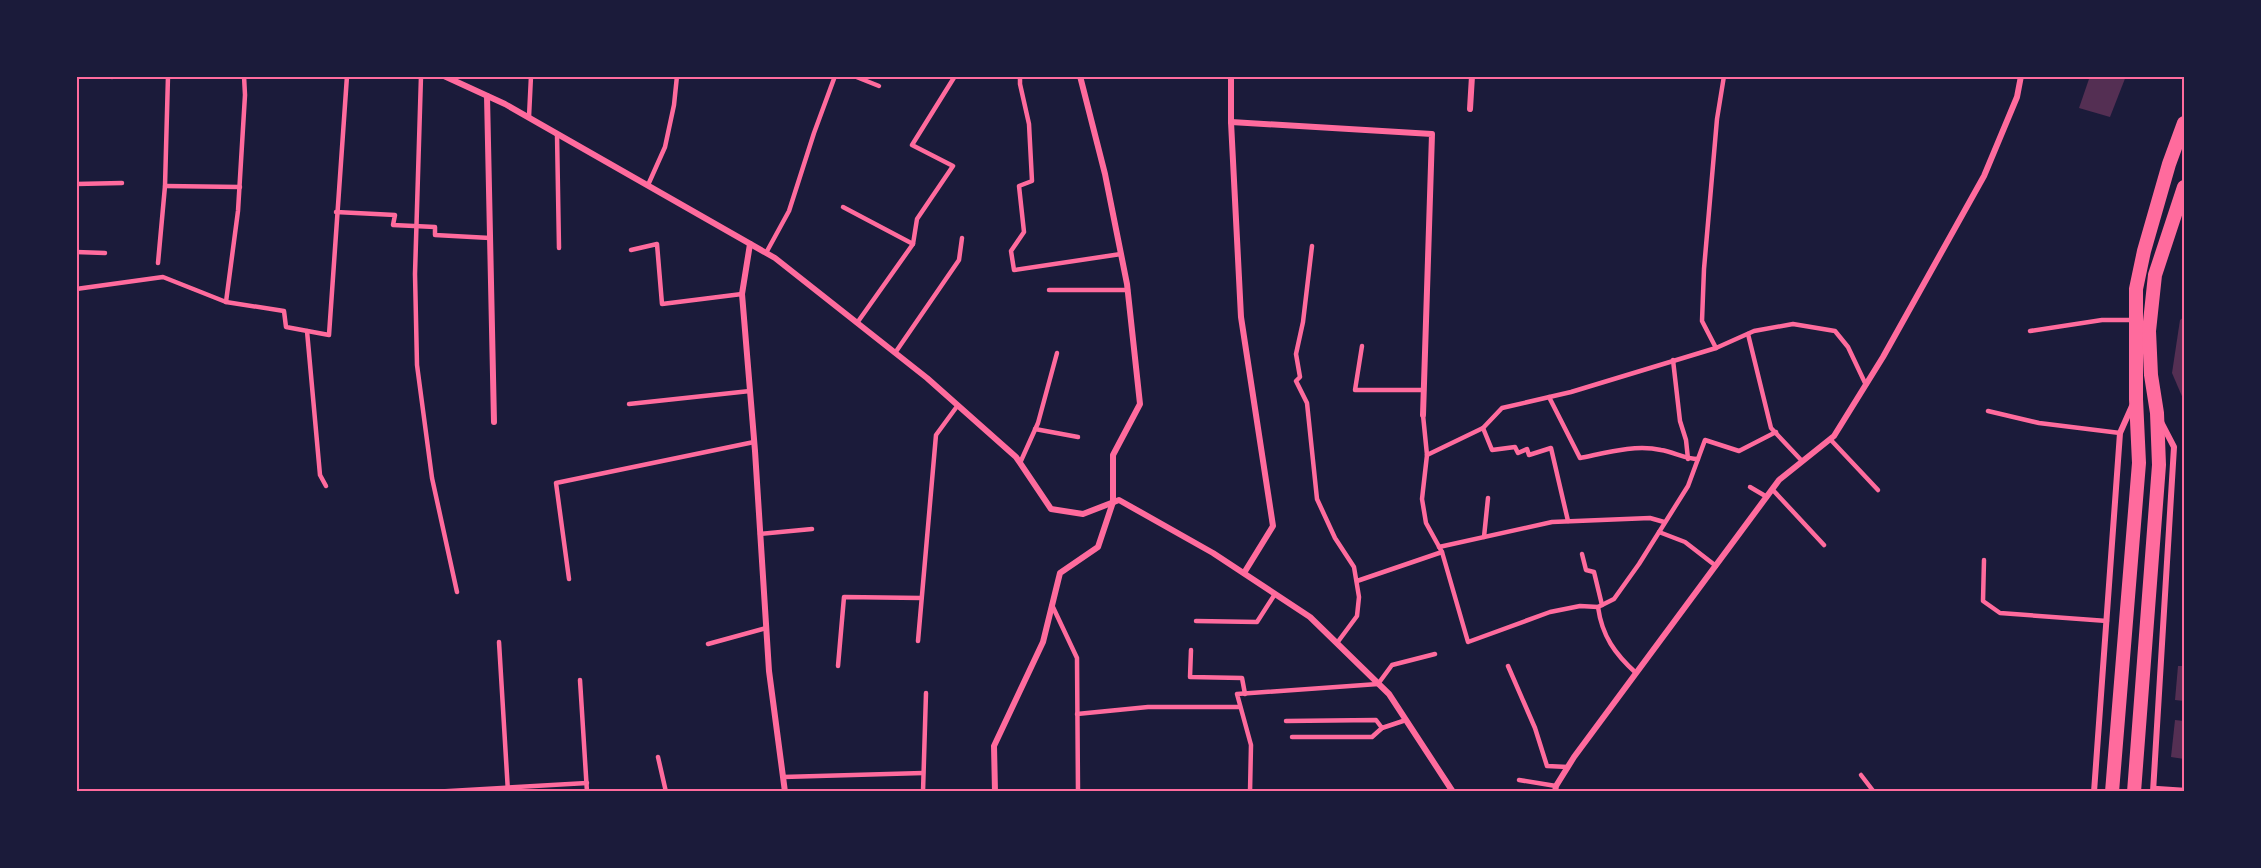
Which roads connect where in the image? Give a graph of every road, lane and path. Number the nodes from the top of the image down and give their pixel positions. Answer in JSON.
{"nodes":[{"id":1,"x":168,"y":76,"type":"edge"},
{"id":2,"x":244,"y":76,"type":"edge"},
{"id":3,"x":347,"y":76,"type":"edge"},
{"id":4,"x":421,"y":76,"type":"edge"},
{"id":5,"x":444,"y":76,"type":"edge"},
{"id":6,"x":531,"y":76,"type":"edge"},
{"id":7,"x":677,"y":76,"type":"edge"},
{"id":8,"x":835,"y":76,"type":"edge"},
{"id":9,"x":854,"y":76,"type":"edge"},
{"id":10,"x":955,"y":76,"type":"edge"},
{"id":11,"x":1020,"y":76,"type":"edge"},
{"id":12,"x":1080,"y":76,"type":"edge"},
{"id":13,"x":1231,"y":76,"type":"edge"},
{"id":14,"x":1472,"y":76,"type":"edge"},
{"id":15,"x":1724,"y":76,"type":"edge"},
{"id":16,"x":2021,"y":76,"type":"edge"},
{"id":17,"x":455,"y":79,"type":"edge"},
{"id":18,"x":879,"y":86,"type":"dead end"},
{"id":19,"x":487,"y":96,"type":"junction"},
{"id":20,"x":1470,"y":110,"type":"dead end"},
{"id":21,"x":529,"y":117,"type":"junction"},
{"id":22,"x":1231,"y":122,"type":"junction"},
{"id":23,"x":2184,"y":123,"type":"edge"},
{"id":24,"x":558,"y":134,"type":"junction"},
{"id":25,"x":122,"y":183,"type":"dead end"},
{"id":26,"x":76,"y":184,"type":"edge"},
{"id":27,"x":648,"y":185,"type":"junction"},
{"id":28,"x":165,"y":186,"type":"junction"},
{"id":29,"x":240,"y":187,"type":"junction"},
{"id":30,"x":2184,"y":187,"type":"edge"},
{"id":31,"x":843,"y":207,"type":"dead end"},
{"id":32,"x":336,"y":212,"type":"junction"},
{"id":33,"x":417,"y":226,"type":"junction"},
{"id":34,"x":490,"y":238,"type":"junction"},
{"id":35,"x":962,"y":238,"type":"dead end"},
{"id":36,"x":750,"y":244,"type":"junction"},
{"id":37,"x":913,"y":244,"type":"junction"},
{"id":38,"x":1312,"y":246,"type":"dead end"},
{"id":39,"x":559,"y":248,"type":"dead end"},
{"id":40,"x":631,"y":250,"type":"dead end"},
{"id":41,"x":76,"y":252,"type":"edge"},
{"id":42,"x":766,"y":253,"type":"junction"},
{"id":43,"x":105,"y":254,"type":"dead end"},
{"id":44,"x":1121,"y":254,"type":"junction"},
{"id":45,"x":158,"y":263,"type":"dead end"},
{"id":46,"x":76,"y":289,"type":"edge"},
{"id":47,"x":1049,"y":290,"type":"dead end"},
{"id":48,"x":1128,"y":290,"type":"junction"},
{"id":49,"x":742,"y":294,"type":"junction"},
{"id":50,"x":226,"y":302,"type":"junction"},
{"id":51,"x":2135,"y":320,"type":"junction"},
{"id":52,"x":856,"y":323,"type":"junction"},
{"id":53,"x":307,"y":331,"type":"junction"},
{"id":54,"x":2030,"y":332,"type":"dead end"},
{"id":55,"x":1748,"y":334,"type":"junction"},
{"id":56,"x":1362,"y":346,"type":"dead end"},
{"id":57,"x":1716,"y":348,"type":"junction"},
{"id":58,"x":895,"y":353,"type":"junction"},
{"id":59,"x":1057,"y":353,"type":"dead end"},
{"id":60,"x":1673,"y":360,"type":"junction"},
{"id":61,"x":1866,"y":385,"type":"junction"},
{"id":62,"x":1424,"y":390,"type":"junction"},
{"id":63,"x":750,"y":391,"type":"junction"},
{"id":64,"x":1549,"y":397,"type":"junction"},
{"id":65,"x":2136,"y":399,"type":"junction"},
{"id":66,"x":629,"y":404,"type":"dead end"},
{"id":67,"x":958,"y":405,"type":"junction"},
{"id":68,"x":1988,"y":411,"type":"dead end"},
{"id":69,"x":2157,"y":413,"type":"junction"},
{"id":70,"x":1423,"y":415,"type":"joint"},
{"id":71,"x":494,"y":422,"type":"dead end"},
{"id":72,"x":1483,"y":428,"type":"junction"},
{"id":73,"x":1035,"y":429,"type":"junction"},
{"id":74,"x":1776,"y":432,"type":"junction"},
{"id":75,"x":2120,"y":433,"type":"junction"},
{"id":76,"x":1078,"y":437,"type":"dead end"},
{"id":77,"x":1830,"y":439,"type":"junction"},
{"id":78,"x":754,"y":442,"type":"junction"},
{"id":79,"x":1427,"y":455,"type":"junction"},
{"id":80,"x":1688,"y":459,"type":"junction"},
{"id":81,"x":1698,"y":459,"type":"junction"},
{"id":82,"x":1802,"y":461,"type":"junction"},
{"id":83,"x":1020,"y":463,"type":"junction"},
{"id":84,"x":326,"y":486,"type":"dead end"},
{"id":85,"x":1750,"y":488,"type":"dead end"},
{"id":86,"x":1772,"y":489,"type":"junction"},
{"id":87,"x":1878,"y":490,"type":"dead end"},
{"id":88,"x":1767,"y":496,"type":"junction"},
{"id":89,"x":1488,"y":498,"type":"dead end"},
{"id":90,"x":1113,"y":502,"type":"junction"},
{"id":91,"x":1568,"y":521,"type":"junction"},
{"id":92,"x":1664,"y":522,"type":"junction"},
{"id":93,"x":812,"y":529,"type":"dead end"},
{"id":94,"x":1659,"y":532,"type":"junction"},
{"id":95,"x":760,"y":534,"type":"junction"},
{"id":96,"x":1484,"y":537,"type":"junction"},
{"id":97,"x":1824,"y":545,"type":"dead end"},
{"id":98,"x":1441,"y":549,"type":"junction"},
{"id":99,"x":1582,"y":554,"type":"dead end"},
{"id":100,"x":1984,"y":560,"type":"dead end"},
{"id":101,"x":1716,"y":566,"type":"junction"},
{"id":102,"x":1244,"y":573,"type":"junction"},
{"id":103,"x":569,"y":579,"type":"dead end"},
{"id":104,"x":1357,"y":581,"type":"junction"},
{"id":105,"x":457,"y":591,"type":"dead end"},
{"id":106,"x":1275,"y":594,"type":"junction"},
{"id":107,"x":921,"y":598,"type":"junction"},
{"id":108,"x":1052,"y":605,"type":"junction"},
{"id":109,"x":1600,"y":606,"type":"junction"},
{"id":110,"x":1196,"y":621,"type":"dead end"},
{"id":111,"x":2107,"y":621,"type":"junction"},
{"id":112,"x":766,"y":628,"type":"junction"},
{"id":113,"x":918,"y":641,"type":"dead end"},
{"id":114,"x":499,"y":642,"type":"dead end"},
{"id":115,"x":1337,"y":643,"type":"junction"},
{"id":116,"x":708,"y":644,"type":"dead end"},
{"id":117,"x":1191,"y":650,"type":"dead end"},
{"id":118,"x":1435,"y":654,"type":"dead end"},
{"id":119,"x":838,"y":666,"type":"dead end"},
{"id":120,"x":1508,"y":666,"type":"dead end"},
{"id":121,"x":1636,"y":674,"type":"junction"},
{"id":122,"x":580,"y":680,"type":"dead end"},
{"id":123,"x":1378,"y":684,"type":"junction"},
{"id":124,"x":926,"y":693,"type":"dead end"},
{"id":125,"x":1245,"y":694,"type":"junction"},
{"id":126,"x":1240,"y":707,"type":"junction"},
{"id":127,"x":1077,"y":714,"type":"junction"},
{"id":128,"x":1406,"y":720,"type":"junction"},
{"id":129,"x":1286,"y":721,"type":"dead end"},
{"id":130,"x":1382,"y":728,"type":"junction"},
{"id":131,"x":1292,"y":737,"type":"dead end"},
{"id":132,"x":658,"y":757,"type":"dead end"},
{"id":133,"x":1568,"y":767,"type":"junction"},
{"id":134,"x":923,"y":773,"type":"junction"},
{"id":135,"x":1861,"y":775,"type":"dead end"},
{"id":136,"x":783,"y":777,"type":"junction"},
{"id":137,"x":1519,"y":780,"type":"dead end"},
{"id":138,"x":587,"y":783,"type":"junction"},
{"id":139,"x":508,"y":789,"type":"edge"},
{"id":140,"x":1556,"y":789,"type":"edge"},
{"id":141,"x":2154,"y":790,"type":"edge"},
{"id":142,"x":2174,"y":790,"type":"edge"},
{"id":143,"x":2184,"y":790,"type":"edge"},
{"id":144,"x":432,"y":792,"type":"edge"},
{"id":145,"x":587,"y":792,"type":"edge"},
{"id":146,"x":666,"y":792,"type":"edge"},
{"id":147,"x":786,"y":792,"type":"edge"},
{"id":148,"x":922,"y":792,"type":"edge"},
{"id":149,"x":995,"y":792,"type":"edge"},
{"id":150,"x":1078,"y":792,"type":"edge"},
{"id":151,"x":1250,"y":792,"type":"edge"},
{"id":152,"x":1453,"y":792,"type":"edge"},
{"id":153,"x":1874,"y":792,"type":"edge"},
{"id":154,"x":2094,"y":792,"type":"edge"},
{"id":155,"x":2112,"y":792,"type":"edge"},
{"id":156,"x":2134,"y":792,"type":"edge"}],
"edges":[{"from":1,"to":28,"type":"lane"},
{"from":2,"to":29,"type":"lane"},
{"from":3,"to":32,"type":"lane"},
{"from":4,"to":33,"type":"lane"},
{"from":5,"to":17,"type":"street"},
{"from":6,"to":21,"type":"lane"},
{"from":7,"to":27,"type":"lane"},
{"from":8,"to":42,"type":"lane"},
{"from":9,"to":18,"type":"lane"},
{"from":10,"to":37,"type":"lane"},
{"from":11,"to":44,"type":"lane"},
{"from":12,"to":44,"type":"street"},
{"from":13,"to":22,"type":"street"},
{"from":14,"to":20,"type":"street"},
{"from":15,"to":57,"type":"lane"},
{"from":16,"to":61,"type":"street"},
{"from":17,"to":19,"type":"street"},
{"from":19,"to":21,"type":"street"},
{"from":19,"to":34,"type":"street"},
{"from":21,"to":24,"type":"street"},
{"from":22,"to":62,"type":"street"},
{"from":22,"to":102,"type":"street"},
{"from":23,"to":51,"type":"main road"},
{"from":24,"to":27,"type":"street"},
{"from":24,"to":39,"type":"lane"},
{"from":25,"to":26,"type":"lane"},
{"from":27,"to":36,"type":"street"},
{"from":28,"to":29,"type":"lane"},
{"from":28,"to":45,"type":"lane"},
{"from":29,"to":50,"type":"lane"},
{"from":30,"to":69,"type":"main road"},
{"from":31,"to":37,"type":"lane"},
{"from":32,"to":33,"type":"lane"},
{"from":32,"to":53,"type":"lane"},
{"from":33,"to":34,"type":"lane"},
{"from":33,"to":105,"type":"lane"},
{"from":34,"to":71,"type":"street"},
{"from":35,"to":58,"type":"lane"},
{"from":36,"to":42,"type":"street"},
{"from":36,"to":49,"type":"street"},
{"from":37,"to":52,"type":"lane"},
{"from":38,"to":104,"type":"lane"},
{"from":40,"to":49,"type":"lane"},
{"from":41,"to":43,"type":"lane"},
{"from":42,"to":52,"type":"street"},
{"from":44,"to":48,"type":"street"},
{"from":46,"to":50,"type":"lane"},
{"from":47,"to":48,"type":"lane"},
{"from":48,"to":90,"type":"street"},
{"from":49,"to":63,"type":"street"},
{"from":50,"to":53,"type":"lane"},
{"from":51,"to":54,"type":"lane"},
{"from":51,"to":65,"type":"main road"},
{"from":52,"to":58,"type":"street"},
{"from":53,"to":84,"type":"lane"},
{"from":55,"to":57,"type":"lane"},
{"from":55,"to":61,"type":"lane"},
{"from":55,"to":74,"type":"lane"},
{"from":56,"to":62,"type":"lane"},
{"from":57,"to":60,"type":"lane"},
{"from":58,"to":67,"type":"street"},
{"from":59,"to":73,"type":"lane"},
{"from":60,"to":64,"type":"lane"},
{"from":60,"to":80,"type":"lane"},
{"from":61,"to":77,"type":"street"},
{"from":62,"to":70,"type":"street"},
{"from":63,"to":66,"type":"lane"},
{"from":63,"to":78,"type":"street"},
{"from":64,"to":72,"type":"lane"},
{"from":64,"to":80,"type":"lane"},
{"from":65,"to":75,"type":"street"},
{"from":65,"to":155,"type":"main road"},
{"from":67,"to":83,"type":"street"},
{"from":67,"to":107,"type":"lane"},
{"from":68,"to":75,"type":"lane"},
{"from":69,"to":141,"type":"street"},
{"from":69,"to":156,"type":"main road"},
{"from":70,"to":79,"type":"lane"},
{"from":72,"to":79,"type":"lane"},
{"from":72,"to":91,"type":"lane"},
{"from":73,"to":76,"type":"lane"},
{"from":73,"to":83,"type":"lane"},
{"from":74,"to":81,"type":"lane"},
{"from":74,"to":82,"type":"lane"},
{"from":75,"to":111,"type":"street"},
{"from":77,"to":82,"type":"street"},
{"from":77,"to":87,"type":"lane"},
{"from":78,"to":95,"type":"street"},
{"from":78,"to":103,"type":"lane"},
{"from":79,"to":98,"type":"lane"},
{"from":80,"to":81,"type":"lane"},
{"from":81,"to":92,"type":"lane"},
{"from":82,"to":86,"type":"street"},
{"from":83,"to":90,"type":"street"},
{"from":85,"to":88,"type":"lane"},
{"from":86,"to":88,"type":"street"},
{"from":86,"to":97,"type":"lane"},
{"from":88,"to":101,"type":"street"},
{"from":89,"to":96,"type":"lane"},
{"from":90,"to":102,"type":"street"},
{"from":90,"to":108,"type":"street"},
{"from":91,"to":92,"type":"lane"},
{"from":91,"to":96,"type":"lane"},
{"from":92,"to":94,"type":"lane"},
{"from":93,"to":95,"type":"lane"},
{"from":94,"to":101,"type":"lane"},
{"from":94,"to":109,"type":"lane"},
{"from":95,"to":112,"type":"street"},
{"from":96,"to":98,"type":"lane"},
{"from":98,"to":104,"type":"lane"},
{"from":98,"to":109,"type":"lane"},
{"from":99,"to":109,"type":"lane"},
{"from":100,"to":111,"type":"lane"},
{"from":101,"to":121,"type":"street"},
{"from":102,"to":106,"type":"street"},
{"from":104,"to":115,"type":"lane"},
{"from":106,"to":110,"type":"lane"},
{"from":106,"to":115,"type":"street"},
{"from":107,"to":113,"type":"lane"},
{"from":107,"to":119,"type":"lane"},
{"from":108,"to":127,"type":"lane"},
{"from":108,"to":149,"type":"street"},
{"from":109,"to":121,"type":"lane"},
{"from":111,"to":154,"type":"street"},
{"from":112,"to":116,"type":"lane"},
{"from":112,"to":136,"type":"street"},
{"from":114,"to":139,"type":"lane"},
{"from":115,"to":123,"type":"street"},
{"from":117,"to":125,"type":"lane"},
{"from":118,"to":123,"type":"lane"},
{"from":120,"to":133,"type":"lane"},
{"from":121,"to":133,"type":"street"},
{"from":122,"to":138,"type":"lane"},
{"from":123,"to":125,"type":"lane"},
{"from":123,"to":128,"type":"street"},
{"from":124,"to":134,"type":"lane"},
{"from":125,"to":126,"type":"lane"},
{"from":126,"to":127,"type":"lane"},
{"from":126,"to":151,"type":"lane"},
{"from":127,"to":150,"type":"lane"},
{"from":128,"to":130,"type":"lane"},
{"from":128,"to":152,"type":"street"},
{"from":129,"to":130,"type":"lane"},
{"from":130,"to":131,"type":"lane"},
{"from":132,"to":146,"type":"lane"},
{"from":133,"to":140,"type":"street"},
{"from":134,"to":136,"type":"lane"},
{"from":134,"to":148,"type":"lane"},
{"from":135,"to":153,"type":"lane"},
{"from":136,"to":147,"type":"street"},
{"from":137,"to":140,"type":"lane"},
{"from":138,"to":139,"type":"lane"},
{"from":138,"to":145,"type":"lane"},
{"from":139,"to":144,"type":"lane"},
{"from":141,"to":142,"type":"lane"},
{"from":142,"to":143,"type":"lane"}]}
